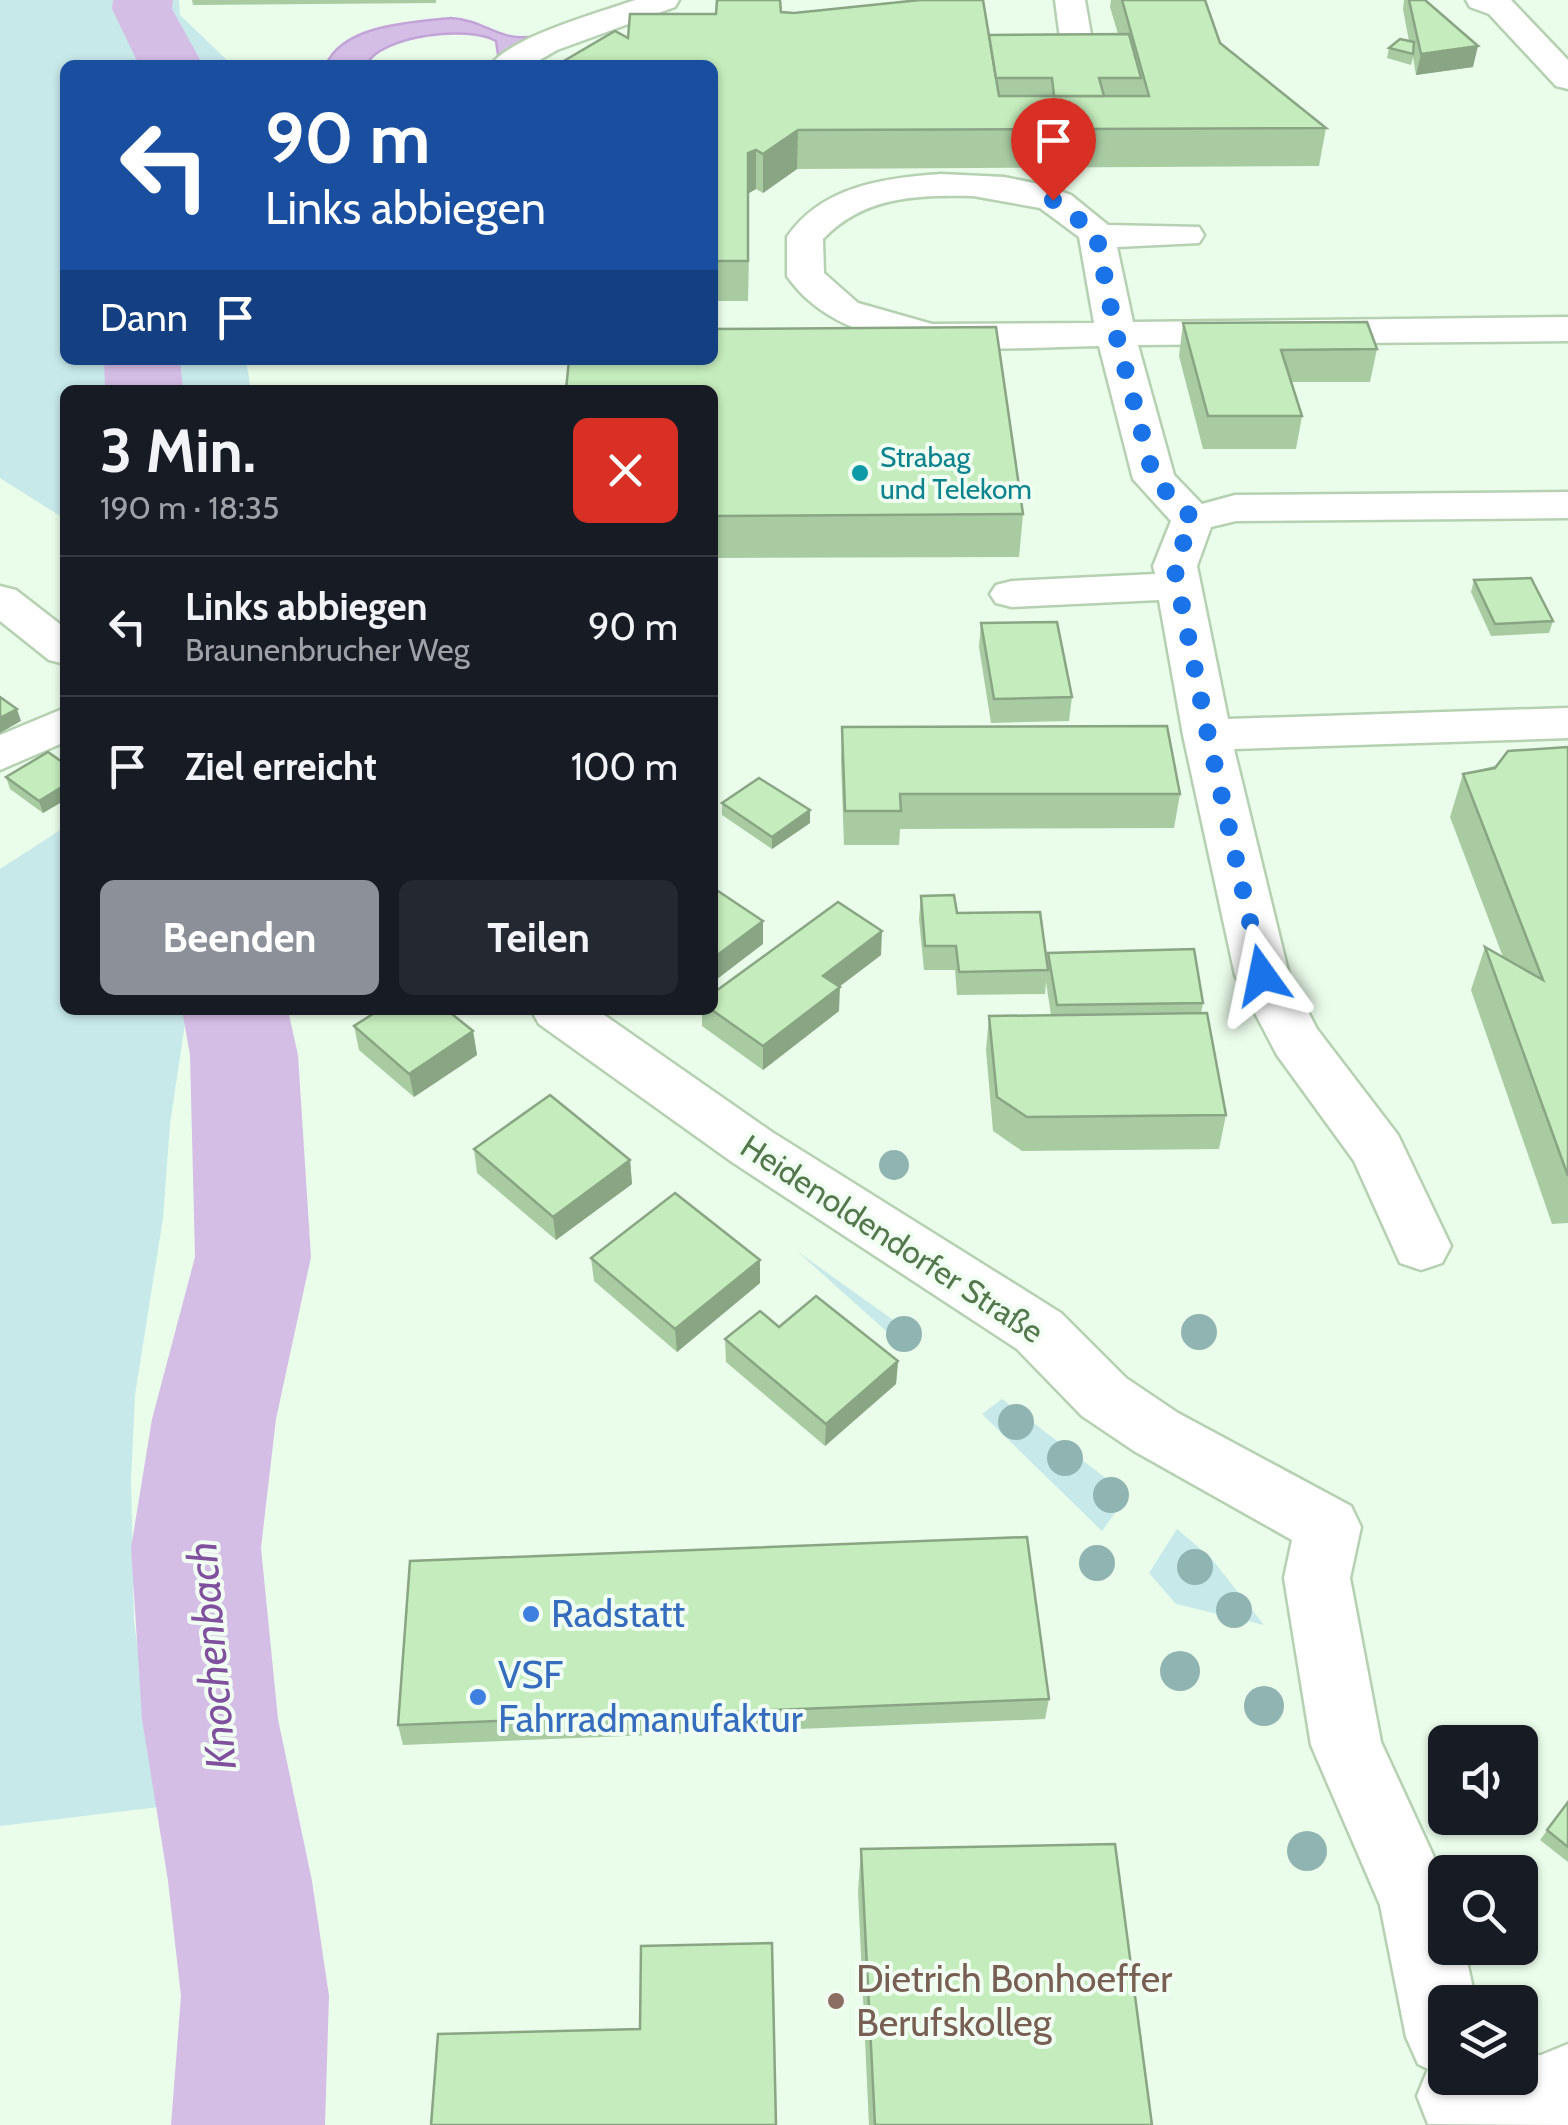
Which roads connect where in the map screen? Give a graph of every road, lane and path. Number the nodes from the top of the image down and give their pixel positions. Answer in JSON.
{"nodes":[{"id":1,"x":664,"y":0,"type":"edge"},
{"id":2,"x":1070,"y":0,"type":"edge"},
{"id":3,"x":1481,"y":0,"type":"edge"},
{"id":4,"x":1077,"y":46,"type":"edge"},
{"id":5,"x":516,"y":60,"type":"edge"},
{"id":6,"x":1568,"y":79,"type":"edge"},
{"id":7,"x":1186,"y":235,"type":"dead end"},
{"id":8,"x":1097,"y":236,"type":"junction"},
{"id":9,"x":1568,"y":329,"type":"edge"},
{"id":10,"x":1116,"y":334,"type":"junction"},
{"id":11,"x":1568,"y":505,"type":"edge"},
{"id":12,"x":1193,"y":519,"type":"junction"},
{"id":13,"x":1178,"y":586,"type":"junction"},
{"id":14,"x":1012,"y":594,"type":"dead end"},
{"id":15,"x":0,"y":599,"type":"edge"},
{"id":16,"x":60,"y":646,"type":"edge"},
{"id":17,"x":1568,"y":723,"type":"edge"},
{"id":18,"x":60,"y":725,"type":"edge"},
{"id":19,"x":1208,"y":735,"type":"junction"},
{"id":20,"x":0,"y":754,"type":"edge"},
{"id":21,"x":565,"y":1015,"type":"edge"},
{"id":22,"x":1421,"y":1246,"type":"dead end"},
{"id":23,"x":1438,"y":1985,"type":"edge"},
{"id":24,"x":1568,"y":2084,"type":"edge"},
{"id":25,"x":1538,"y":2092,"type":"edge"}],
"edges":[{"from":1,"to":5,"type":"street"},
{"from":2,"to":4,"type":"street"},
{"from":3,"to":6,"type":"street"},
{"from":7,"to":8,"type":"street"},
{"from":8,"to":10,"type":"street"},
{"from":8,"to":10,"type":"street"},
{"from":9,"to":10,"type":"street"},
{"from":10,"to":12,"type":"street"},
{"from":11,"to":12,"type":"street"},
{"from":12,"to":13,"type":"street"},
{"from":13,"to":14,"type":"street"},
{"from":13,"to":19,"type":"street"},
{"from":15,"to":16,"type":"street"},
{"from":17,"to":19,"type":"street"},
{"from":18,"to":20,"type":"street"},
{"from":19,"to":22,"type":"street"},
{"from":21,"to":23,"type":"street","name":"Heidenoldendorfer Straße"},
{"from":24,"to":25,"type":"street"}]}
